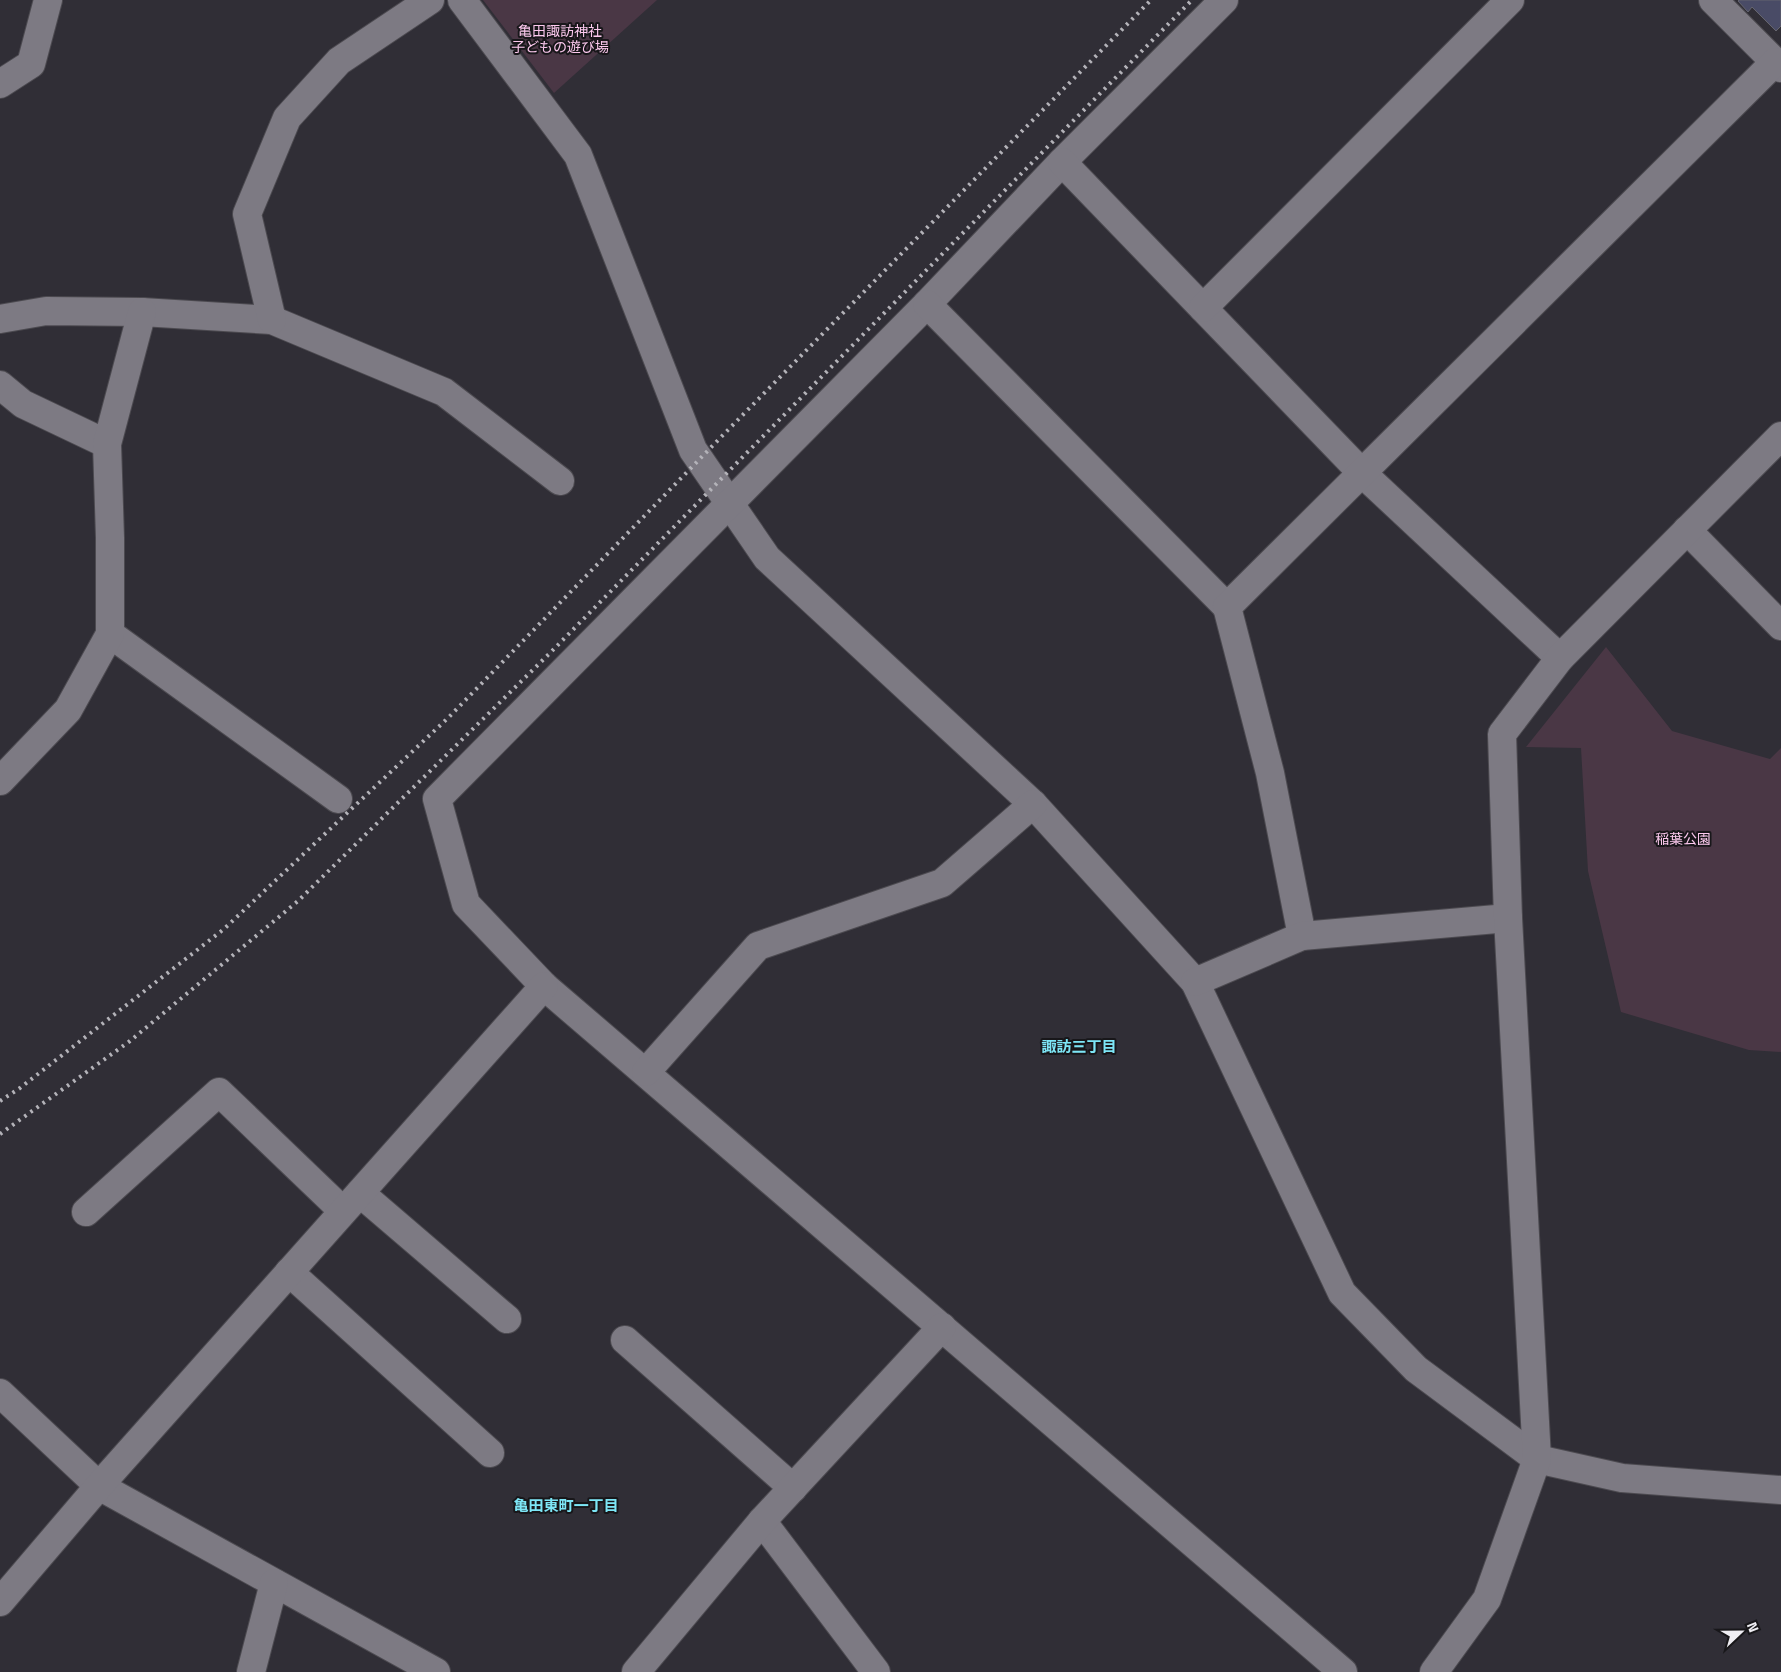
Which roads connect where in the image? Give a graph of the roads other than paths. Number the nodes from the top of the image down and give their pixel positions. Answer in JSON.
{"nodes":[{"id":1,"x":48,"y":0,"type":"edge"},
{"id":2,"x":430,"y":0,"type":"edge"},
{"id":3,"x":462,"y":0,"type":"edge"},
{"id":4,"x":1224,"y":0,"type":"edge"},
{"id":5,"x":1510,"y":0,"type":"edge"},
{"id":6,"x":1713,"y":0,"type":"edge"},
{"id":7,"x":1778,"y":65,"type":"edge"},
{"id":8,"x":0,"y":84,"type":"edge"},
{"id":9,"x":1062,"y":162,"type":"junction"},
{"id":10,"x":927,"y":304,"type":"junction"},
{"id":11,"x":1203,"y":308,"type":"junction"},
{"id":12,"x":142,"y":312,"type":"junction"},
{"id":13,"x":0,"y":319,"type":"edge"},
{"id":14,"x":272,"y":320,"type":"junction"},
{"id":15,"x":0,"y":385,"type":"edge"},
{"id":16,"x":1781,"y":436,"type":"edge"},
{"id":17,"x":107,"y":444,"type":"junction"},
{"id":18,"x":1362,"y":472,"type":"junction"},
{"id":19,"x":560,"y":481,"type":"dead end"},
{"id":20,"x":730,"y":503,"type":"junction"},
{"id":21,"x":1687,"y":530,"type":"junction"},
{"id":22,"x":1227,"y":607,"type":"junction"},
{"id":23,"x":1781,"y":626,"type":"edge"},
{"id":24,"x":110,"y":634,"type":"junction"},
{"id":25,"x":1560,"y":658,"type":"junction"},
{"id":26,"x":0,"y":781,"type":"edge"},
{"id":27,"x":338,"y":800,"type":"dead end"},
{"id":28,"x":1033,"y":804,"type":"junction"},
{"id":29,"x":1508,"y":918,"type":"junction"},
{"id":30,"x":1302,"y":936,"type":"junction"},
{"id":31,"x":1195,"y":982,"type":"junction"},
{"id":32,"x":544,"y":986,"type":"junction"},
{"id":33,"x":646,"y":1072,"type":"junction"},
{"id":34,"x":352,"y":1202,"type":"junction"},
{"id":35,"x":86,"y":1212,"type":"dead end"},
{"id":36,"x":289,"y":1272,"type":"junction"},
{"id":37,"x":507,"y":1319,"type":"dead end"},
{"id":38,"x":942,"y":1327,"type":"junction"},
{"id":39,"x":625,"y":1340,"type":"dead end"},
{"id":40,"x":0,"y":1393,"type":"edge"},
{"id":41,"x":490,"y":1453,"type":"dead end"},
{"id":42,"x":1537,"y":1459,"type":"junction"},
{"id":43,"x":98,"y":1486,"type":"junction"},
{"id":44,"x":793,"y":1488,"type":"junction"},
{"id":45,"x":1781,"y":1490,"type":"edge"},
{"id":46,"x":762,"y":1521,"type":"junction"},
{"id":47,"x":274,"y":1583,"type":"junction"},
{"id":48,"x":0,"y":1602,"type":"edge"},
{"id":49,"x":251,"y":1672,"type":"edge"},
{"id":50,"x":436,"y":1672,"type":"edge"},
{"id":51,"x":636,"y":1672,"type":"edge"},
{"id":52,"x":876,"y":1672,"type":"edge"},
{"id":53,"x":1343,"y":1672,"type":"edge"},
{"id":54,"x":1434,"y":1672,"type":"edge"}],
"edges":[{"from":1,"to":8,"type":"street"},
{"from":2,"to":14,"type":"street"},
{"from":3,"to":20,"type":"street"},
{"from":4,"to":9,"type":"street"},
{"from":5,"to":11,"type":"street"},
{"from":6,"to":7,"type":"street"},
{"from":7,"to":18,"type":"street"},
{"from":9,"to":10,"type":"street"},
{"from":9,"to":11,"type":"street"},
{"from":10,"to":20,"type":"street"},
{"from":10,"to":22,"type":"street"},
{"from":11,"to":18,"type":"street"},
{"from":12,"to":13,"type":"street"},
{"from":12,"to":14,"type":"street"},
{"from":12,"to":17,"type":"street"},
{"from":14,"to":19,"type":"street"},
{"from":15,"to":17,"type":"street"},
{"from":16,"to":21,"type":"street"},
{"from":17,"to":24,"type":"street"},
{"from":18,"to":22,"type":"street"},
{"from":18,"to":25,"type":"street"},
{"from":20,"to":28,"type":"street"},
{"from":20,"to":32,"type":"street"},
{"from":21,"to":23,"type":"street"},
{"from":21,"to":25,"type":"street"},
{"from":22,"to":30,"type":"street"},
{"from":24,"to":26,"type":"street"},
{"from":24,"to":27,"type":"street"},
{"from":25,"to":29,"type":"street"},
{"from":28,"to":31,"type":"street"},
{"from":28,"to":33,"type":"street"},
{"from":29,"to":30,"type":"street"},
{"from":29,"to":42,"type":"street"},
{"from":30,"to":31,"type":"street"},
{"from":31,"to":42,"type":"street"},
{"from":32,"to":33,"type":"street"},
{"from":32,"to":34,"type":"street"},
{"from":33,"to":38,"type":"street"},
{"from":34,"to":35,"type":"street"},
{"from":34,"to":36,"type":"street"},
{"from":34,"to":37,"type":"street"},
{"from":36,"to":41,"type":"street"},
{"from":36,"to":43,"type":"street"},
{"from":38,"to":44,"type":"street"},
{"from":38,"to":53,"type":"street"},
{"from":39,"to":44,"type":"street"},
{"from":40,"to":43,"type":"street"},
{"from":42,"to":45,"type":"street"},
{"from":42,"to":54,"type":"street"},
{"from":43,"to":47,"type":"street"},
{"from":43,"to":48,"type":"street"},
{"from":44,"to":46,"type":"street"},
{"from":46,"to":51,"type":"street"},
{"from":46,"to":52,"type":"street"},
{"from":47,"to":49,"type":"street"},
{"from":47,"to":50,"type":"street"}]}
